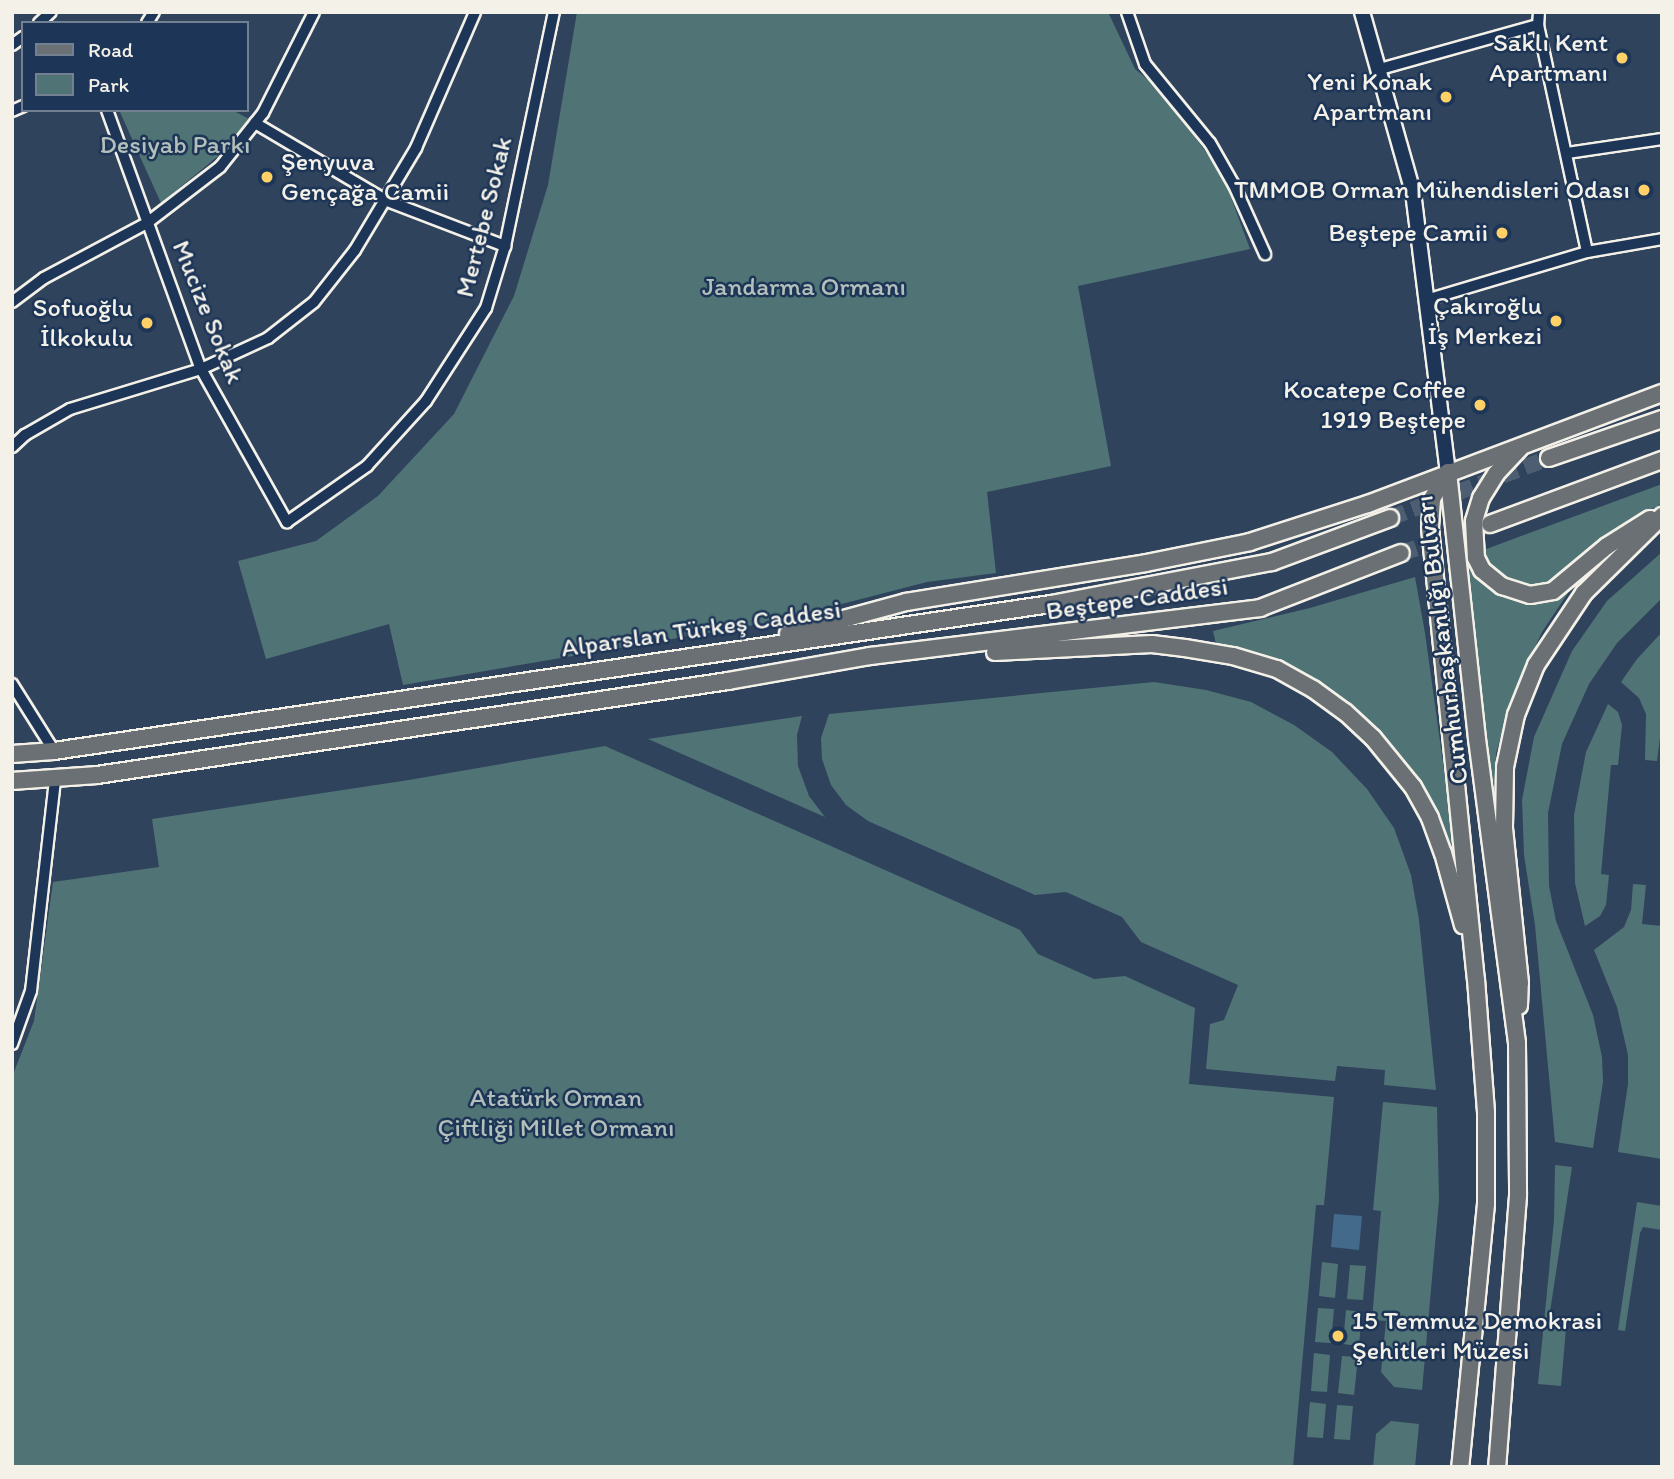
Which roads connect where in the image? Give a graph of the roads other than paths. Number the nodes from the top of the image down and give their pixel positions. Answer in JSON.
{"nodes":[{"id":1,"x":314,"y":12,"type":"edge"},
{"id":2,"x":475,"y":12,"type":"edge"},
{"id":3,"x":554,"y":12,"type":"edge"},
{"id":4,"x":1127,"y":12,"type":"edge"},
{"id":5,"x":1362,"y":12,"type":"edge"},
{"id":6,"x":1539,"y":12,"type":"edge"},
{"id":7,"x":1538,"y":25,"type":"junction"},
{"id":8,"x":1380,"y":69,"type":"junction"},
{"id":9,"x":108,"y":112,"type":"edge"},
{"id":10,"x":255,"y":123,"type":"junction"},
{"id":11,"x":1662,"y":139,"type":"edge"},
{"id":12,"x":1567,"y":153,"type":"junction"},
{"id":13,"x":385,"y":200,"type":"junction"},
{"id":14,"x":147,"y":223,"type":"junction"},
{"id":15,"x":1662,"y":239,"type":"edge"},
{"id":16,"x":505,"y":246,"type":"junction"},
{"id":17,"x":1587,"y":252,"type":"junction"},
{"id":18,"x":1265,"y":254,"type":"dead end"},
{"id":19,"x":1426,"y":300,"type":"junction"},
{"id":20,"x":12,"y":302,"type":"edge"},
{"id":21,"x":201,"y":369,"type":"junction"},
{"id":22,"x":1662,"y":393,"type":"edge"},
{"id":23,"x":1662,"y":419,"type":"edge"},
{"id":24,"x":1527,"y":442,"type":"junction"},
{"id":25,"x":12,"y":447,"type":"edge"},
{"id":26,"x":1549,"y":458,"type":"tunnel mouth"},
{"id":27,"x":1662,"y":460,"type":"edge"},
{"id":28,"x":1448,"y":472,"type":"junction"},
{"id":29,"x":1662,"y":514,"type":"edge"},
{"id":30,"x":1390,"y":518,"type":"tunnel mouth"},
{"id":31,"x":287,"y":522,"type":"joint"},
{"id":32,"x":1490,"y":524,"type":"tunnel mouth"},
{"id":33,"x":1401,"y":553,"type":"tunnel mouth"},
{"id":34,"x":732,"y":650,"type":"junction"},
{"id":35,"x":870,"y":656,"type":"junction"},
{"id":36,"x":12,"y":684,"type":"edge"},
{"id":37,"x":54,"y":751,"type":"junction"},
{"id":38,"x":12,"y":754,"type":"edge"},
{"id":39,"x":54,"y":779,"type":"junction"},
{"id":40,"x":12,"y":781,"type":"edge"},
{"id":41,"x":1476,"y":979,"type":"junction"},
{"id":42,"x":1517,"y":1043,"type":"junction"},
{"id":43,"x":12,"y":1044,"type":"edge"},
{"id":44,"x":1460,"y":1467,"type":"edge"},
{"id":45,"x":1497,"y":1467,"type":"edge"}],
"edges":[{"from":1,"to":10,"type":"street"},
{"from":2,"to":13,"type":"street"},
{"from":3,"to":16,"type":"street","name":"Mertebe Sokak"},
{"from":4,"to":18,"type":"street"},
{"from":5,"to":8,"type":"main road"},
{"from":6,"to":7,"type":"street"},
{"from":7,"to":8,"type":"street"},
{"from":7,"to":12,"type":"street"},
{"from":8,"to":19,"type":"main road"},
{"from":9,"to":14,"type":"street","name":"Mucize Sokak"},
{"from":10,"to":13,"type":"street"},
{"from":10,"to":14,"type":"street"},
{"from":11,"to":12,"type":"street"},
{"from":12,"to":17,"type":"street"},
{"from":13,"to":16,"type":"street"},
{"from":13,"to":21,"type":"street"},
{"from":14,"to":20,"type":"street"},
{"from":14,"to":21,"type":"street","name":"Mucize Sokak"},
{"from":15,"to":17,"type":"street"},
{"from":16,"to":31,"type":"street","name":"Mertebe Sokak"},
{"from":17,"to":19,"type":"street"},
{"from":19,"to":28,"type":"main road"},
{"from":21,"to":25,"type":"street"},
{"from":21,"to":31,"type":"street","name":"Mucize Sokak"},
{"from":22,"to":24,"type":"main road"},
{"from":23,"to":26,"type":"main road"},
{"from":24,"to":28,"type":"main road"},
{"from":24,"to":29,"type":"main road"},
{"from":27,"to":32,"type":"main road"},
{"from":28,"to":34,"type":"main road"},
{"from":28,"to":41,"type":"main road","name":"Cumhurbaşkanlığı Bulvarı"},
{"from":28,"to":42,"type":"main road","name":"Cumhurbaşkanlığı Bulvarı"},
{"from":29,"to":42,"type":"main road"},
{"from":30,"to":34,"type":"main road","name":"Alparslan Türkeş Caddesi"},
{"from":33,"to":35,"type":"main road","name":"Beştepe Caddesi"},
{"from":34,"to":37,"type":"main road","name":"Alparslan Türkeş Caddesi"},
{"from":35,"to":39,"type":"main road","name":"Alparslan Türkeş Caddesi"},
{"from":35,"to":41,"type":"main road"},
{"from":36,"to":37,"type":"street"},
{"from":37,"to":38,"type":"main road","name":"Alparslan Türkeş Caddesi"},
{"from":39,"to":40,"type":"main road","name":"Alparslan Türkeş Caddesi"},
{"from":39,"to":43,"type":"street"},
{"from":41,"to":44,"type":"main road","name":"Cumhurbaşkanlığı Bulvarı"},
{"from":42,"to":45,"type":"main road","name":"Cumhurbaşkanlığı Bulvarı"}]}
